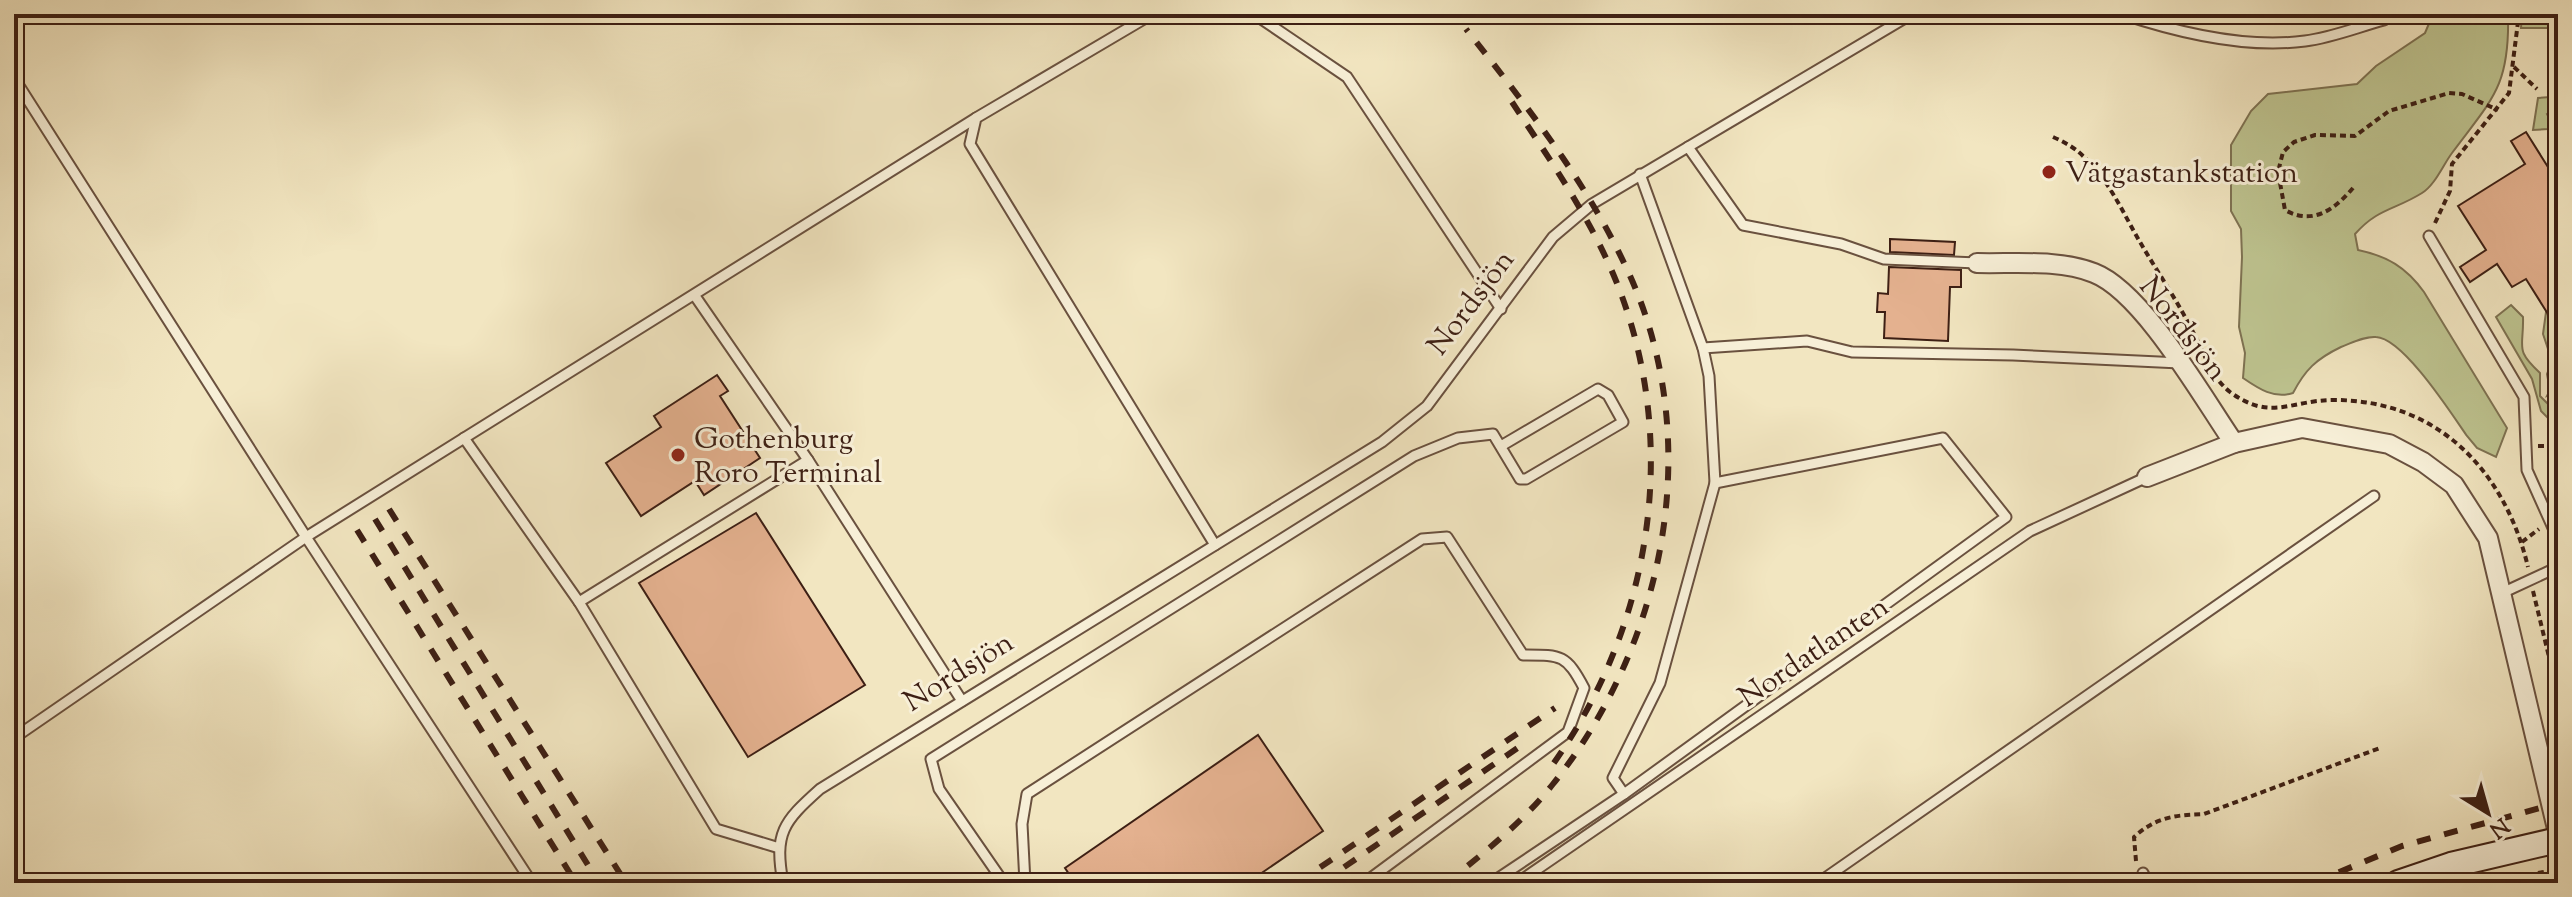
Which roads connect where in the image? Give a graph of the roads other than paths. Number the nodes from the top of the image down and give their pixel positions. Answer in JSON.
{"nodes":[{"id":1,"x":1923,"y":14,"type":"edge"},
{"id":2,"x":2122,"y":14,"type":"edge"},
{"id":3,"x":2389,"y":14,"type":"edge"},
{"id":4,"x":1148,"y":15,"type":"edge"},
{"id":5,"x":1910,"y":16,"type":"edge"},
{"id":6,"x":14,"y":78,"type":"edge"},
{"id":7,"x":976,"y":118,"type":"junction"},
{"id":8,"x":948,"y":136,"type":"junction"},
{"id":9,"x":970,"y":144,"type":"junction"},
{"id":10,"x":1688,"y":147,"type":"junction"},
{"id":11,"x":1640,"y":174,"type":"junction"},
{"id":12,"x":2429,"y":236,"type":"road end"},
{"id":13,"x":1977,"y":263,"type":"joint"},
{"id":14,"x":695,"y":296,"type":"junction"},
{"id":15,"x":1501,"y":309,"type":"junction"},
{"id":16,"x":1703,"y":348,"type":"junction"},
{"id":17,"x":2180,"y":363,"type":"junction"},
{"id":18,"x":464,"y":438,"type":"junction"},
{"id":19,"x":2234,"y":443,"type":"junction"},
{"id":20,"x":1501,"y":446,"type":"junction"},
{"id":21,"x":808,"y":460,"type":"junction"},
{"id":22,"x":2147,"y":477,"type":"joint"},
{"id":23,"x":1715,"y":483,"type":"junction"},
{"id":24,"x":2374,"y":496,"type":"dead end"},
{"id":25,"x":306,"y":537,"type":"junction"},
{"id":26,"x":2558,"y":539,"type":"edge"},
{"id":27,"x":1215,"y":545,"type":"junction"},
{"id":28,"x":2558,"y":567,"type":"edge"},
{"id":29,"x":2502,"y":593,"type":"junction"},
{"id":30,"x":579,"y":602,"type":"junction"},
{"id":31,"x":962,"y":701,"type":"junction"},
{"id":32,"x":14,"y":738,"type":"edge"},
{"id":33,"x":2550,"y":770,"type":"edge"},
{"id":34,"x":1624,"y":794,"type":"junction"},
{"id":35,"x":2558,"y":833,"type":"edge"},
{"id":36,"x":2558,"y":840,"type":"edge"},
{"id":37,"x":776,"y":847,"type":"junction"},
{"id":38,"x":2453,"y":874,"type":"edge"},
{"id":39,"x":532,"y":883,"type":"edge"},
{"id":40,"x":783,"y":883,"type":"edge"},
{"id":41,"x":1004,"y":883,"type":"edge"},
{"id":42,"x":1025,"y":883,"type":"edge"},
{"id":43,"x":1364,"y":883,"type":"edge"},
{"id":44,"x":1491,"y":883,"type":"edge"},
{"id":45,"x":1517,"y":883,"type":"edge"},
{"id":46,"x":1818,"y":883,"type":"edge"},
{"id":47,"x":2398,"y":883,"type":"edge"}],
"edges":[{"from":1,"to":5,"type":"lane"},
{"from":2,"to":3,"type":"lane"},
{"from":4,"to":7,"type":"lane"},
{"from":4,"to":15,"type":"lane"},
{"from":5,"to":10,"type":"lane"},
{"from":6,"to":25,"type":"lane"},
{"from":7,"to":8,"type":"lane"},
{"from":7,"to":9,"type":"lane"},
{"from":8,"to":9,"type":"lane"},
{"from":8,"to":14,"type":"lane"},
{"from":9,"to":27,"type":"lane"},
{"from":10,"to":11,"type":"lane","name":"Nordsjön"},
{"from":10,"to":13,"type":"lane","name":"Nordsjön"},
{"from":11,"to":15,"type":"lane","name":"Nordsjön"},
{"from":11,"to":16,"type":"lane"},
{"from":12,"to":26,"type":"lane"},
{"from":13,"to":17,"type":"street","name":"Nordsjön"},
{"from":14,"to":18,"type":"lane"},
{"from":14,"to":21,"type":"lane"},
{"from":15,"to":27,"type":"lane","name":"Nordsjön"},
{"from":16,"to":17,"type":"lane"},
{"from":16,"to":23,"type":"lane"},
{"from":17,"to":19,"type":"street","name":"Nordsjön"},
{"from":18,"to":25,"type":"lane"},
{"from":18,"to":30,"type":"lane"},
{"from":19,"to":22,"type":"street"},
{"from":19,"to":29,"type":"street"},
{"from":20,"to":20,"type":"lane"},
{"from":20,"to":41,"type":"lane"},
{"from":21,"to":30,"type":"lane"},
{"from":21,"to":31,"type":"lane"},
{"from":22,"to":45,"type":"lane","name":"Nordatlanten"},
{"from":23,"to":34,"type":"lane"},
{"from":23,"to":34,"type":"lane"},
{"from":24,"to":46,"type":"lane"},
{"from":25,"to":32,"type":"lane"},
{"from":25,"to":39,"type":"lane"},
{"from":27,"to":31,"type":"lane","name":"Nordsjön"},
{"from":28,"to":29,"type":"lane"},
{"from":29,"to":33,"type":"street"},
{"from":30,"to":37,"type":"lane"},
{"from":31,"to":37,"type":"lane","name":"Nordsjön"},
{"from":33,"to":35,"type":"street"},
{"from":34,"to":44,"type":"lane"},
{"from":36,"to":38,"type":"street"},
{"from":37,"to":40,"type":"lane"},
{"from":38,"to":47,"type":"street"},
{"from":42,"to":43,"type":"lane"}]}
